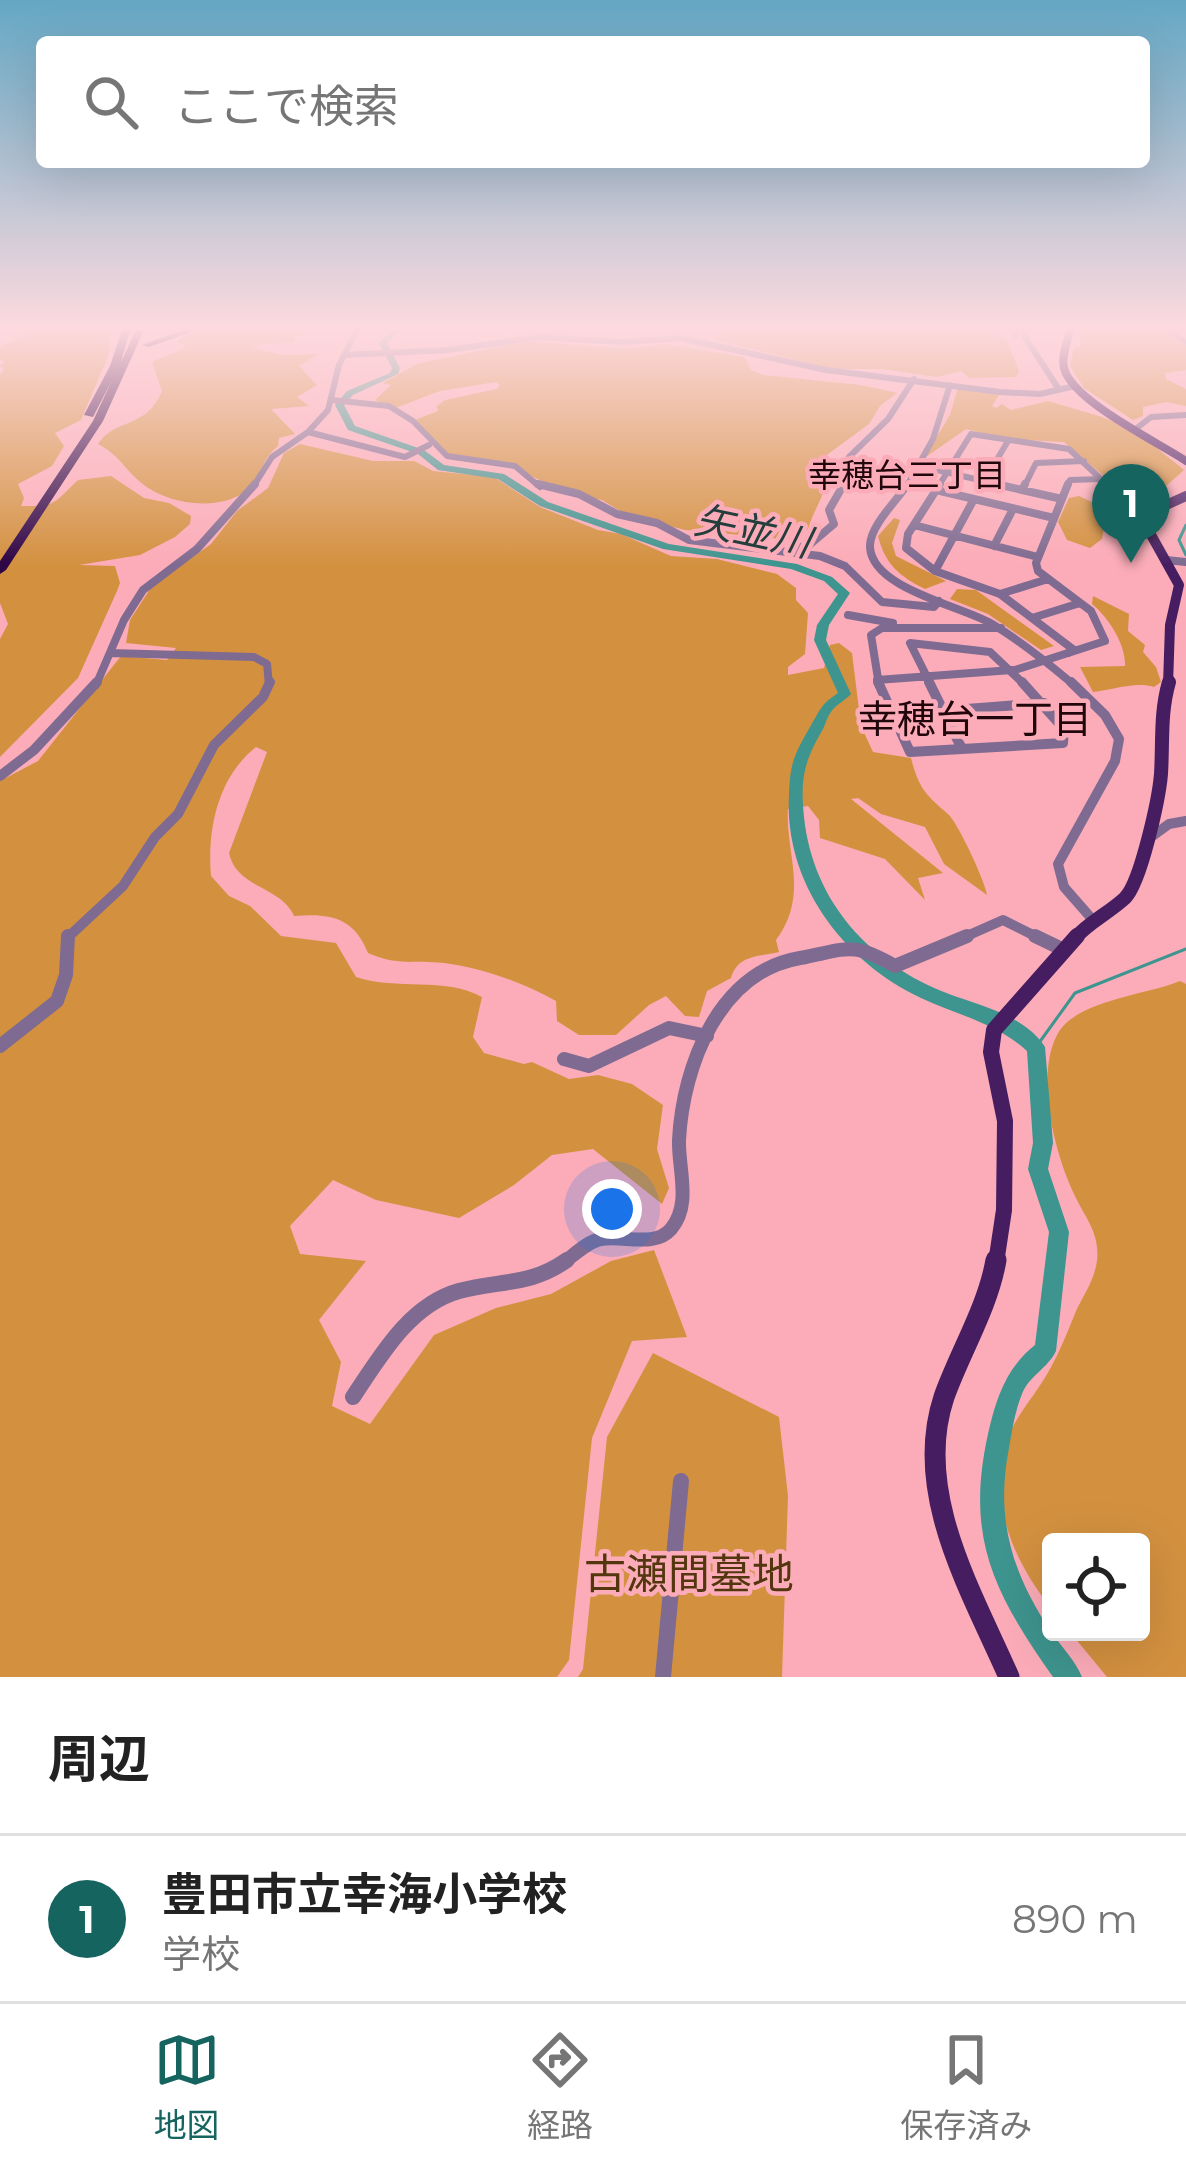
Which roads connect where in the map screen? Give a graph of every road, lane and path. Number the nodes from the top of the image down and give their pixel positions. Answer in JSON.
{"nodes":[{"id":1,"x":92,"y":408,"type":"edge"},
{"id":2,"x":105,"y":408,"type":"edge"},
{"id":3,"x":326,"y":408,"type":"edge"},
{"id":4,"x":389,"y":408,"type":"edge"},
{"id":5,"x":895,"y":408,"type":"edge"},
{"id":6,"x":944,"y":408,"type":"edge"},
{"id":7,"x":1108,"y":408,"type":"edge"},
{"id":8,"x":1186,"y":415,"type":"edge"},
{"id":9,"x":1137,"y":428,"type":"junction"},
{"id":10,"x":308,"y":432,"type":"junction"},
{"id":11,"x":1008,"y":441,"type":"junction"},
{"id":12,"x":429,"y":445,"type":"junction"},
{"id":13,"x":1186,"y":460,"type":"edge"},
{"id":14,"x":1084,"y":461,"type":"junction"},
{"id":15,"x":920,"y":466,"type":"junction"},
{"id":16,"x":947,"y":472,"type":"junction"},
{"id":17,"x":984,"y":481,"type":"junction"},
{"id":18,"x":936,"y":490,"type":"junction"},
{"id":19,"x":1022,"y":490,"type":"junction"},
{"id":20,"x":1186,"y":496,"type":"edge"},
{"id":21,"x":974,"y":499,"type":"junction"},
{"id":22,"x":1062,"y":499,"type":"junction"},
{"id":23,"x":40,"y":501,"type":"junction"},
{"id":24,"x":1013,"y":509,"type":"junction"},
{"id":25,"x":1054,"y":518,"type":"junction"},
{"id":26,"x":914,"y":525,"type":"junction"},
{"id":27,"x":953,"y":536,"type":"junction"},
{"id":28,"x":994,"y":546,"type":"junction"},
{"id":29,"x":795,"y":550,"type":"junction"},
{"id":30,"x":0,"y":552,"type":"edge"},
{"id":31,"x":1038,"y":557,"type":"junction"},
{"id":32,"x":1177,"y":561,"type":"edge"},
{"id":33,"x":0,"y":570,"type":"edge"},
{"id":34,"x":935,"y":571,"type":"junction"},
{"id":35,"x":1048,"y":579,"type":"junction"},
{"id":36,"x":1000,"y":594,"type":"junction"},
{"id":37,"x":939,"y":601,"type":"junction"},
{"id":38,"x":1080,"y":603,"type":"junction"},
{"id":39,"x":848,"y":616,"type":"dead end"},
{"id":40,"x":1032,"y":618,"type":"junction"},
{"id":41,"x":896,"y":624,"type":"junction"},
{"id":42,"x":1001,"y":628,"type":"junction"},
{"id":43,"x":1071,"y":652,"type":"junction"},
{"id":44,"x":110,"y":653,"type":"junction"},
{"id":45,"x":1012,"y":670,"type":"junction"},
{"id":46,"x":922,"y":676,"type":"junction"},
{"id":47,"x":878,"y":680,"type":"junction"},
{"id":48,"x":1044,"y":703,"type":"junction"},
{"id":49,"x":941,"y":710,"type":"junction"},
{"id":50,"x":962,"y":749,"type":"junction"},
{"id":51,"x":0,"y":776,"type":"edge"},
{"id":52,"x":1186,"y":821,"type":"edge"},
{"id":53,"x":1143,"y":848,"type":"junction"},
{"id":54,"x":1092,"y":919,"type":"junction"},
{"id":55,"x":1063,"y":949,"type":"junction"},
{"id":56,"x":707,"y":1036,"type":"junction"},
{"id":57,"x":0,"y":1046,"type":"edge"},
{"id":58,"x":565,"y":1059,"type":"dead end"},
{"id":59,"x":353,"y":1397,"type":"dead end"},
{"id":60,"x":681,"y":1480,"type":"dead end"},
{"id":61,"x":663,"y":1677,"type":"edge"},
{"id":62,"x":1009,"y":1677,"type":"edge"}],
"edges":[{"from":1,"to":23,"type":"highway"},
{"from":2,"to":23,"type":"highway"},
{"from":3,"to":10,"type":"street"},
{"from":4,"to":12,"type":"street"},
{"from":5,"to":29,"type":"street"},
{"from":6,"to":15,"type":"street"},
{"from":7,"to":9,"type":"main road"},
{"from":8,"to":9,"type":"street"},
{"from":9,"to":13,"type":"main road"},
{"from":10,"to":12,"type":"street"},
{"from":10,"to":44,"type":"street"},
{"from":11,"to":14,"type":"street"},
{"from":11,"to":16,"type":"street"},
{"from":11,"to":17,"type":"street"},
{"from":12,"to":29,"type":"street"},
{"from":14,"to":19,"type":"street"},
{"from":14,"to":22,"type":"street"},
{"from":15,"to":16,"type":"street"},
{"from":15,"to":37,"type":"street"},
{"from":16,"to":17,"type":"street"},
{"from":16,"to":18,"type":"street"},
{"from":17,"to":19,"type":"street"},
{"from":18,"to":21,"type":"street"},
{"from":18,"to":26,"type":"street"},
{"from":19,"to":22,"type":"street"},
{"from":20,"to":32,"type":"main road"},
{"from":21,"to":24,"type":"street"},
{"from":21,"to":27,"type":"street"},
{"from":22,"to":25,"type":"street"},
{"from":23,"to":30,"type":"highway"},
{"from":23,"to":33,"type":"highway"},
{"from":24,"to":25,"type":"street"},
{"from":24,"to":28,"type":"street"},
{"from":25,"to":31,"type":"street"},
{"from":26,"to":27,"type":"street"},
{"from":26,"to":34,"type":"street"},
{"from":27,"to":28,"type":"street"},
{"from":27,"to":34,"type":"street"},
{"from":28,"to":31,"type":"street"},
{"from":29,"to":37,"type":"street"},
{"from":31,"to":35,"type":"street"},
{"from":32,"to":53,"type":"main road"},
{"from":34,"to":36,"type":"street"},
{"from":35,"to":36,"type":"street"},
{"from":35,"to":38,"type":"street"},
{"from":36,"to":40,"type":"street"},
{"from":37,"to":42,"type":"street"},
{"from":38,"to":40,"type":"street"},
{"from":38,"to":43,"type":"street"},
{"from":39,"to":41,"type":"street"},
{"from":40,"to":43,"type":"street"},
{"from":41,"to":42,"type":"street"},
{"from":41,"to":47,"type":"street"},
{"from":42,"to":54,"type":"street"},
{"from":43,"to":45,"type":"street","bridge":true},
{"from":44,"to":51,"type":"street"},
{"from":44,"to":57,"type":"street"},
{"from":45,"to":46,"type":"street"},
{"from":45,"to":46,"type":"street"},
{"from":45,"to":48,"type":"street"},
{"from":46,"to":47,"type":"street"},
{"from":46,"to":49,"type":"street"},
{"from":47,"to":50,"type":"street"},
{"from":48,"to":49,"type":"street"},
{"from":48,"to":50,"type":"street"},
{"from":49,"to":50,"type":"street"},
{"from":52,"to":53,"type":"street"},
{"from":53,"to":54,"type":"main road"},
{"from":54,"to":55,"type":"main road"},
{"from":55,"to":56,"type":"street"},
{"from":55,"to":62,"type":"main road"},
{"from":56,"to":58,"type":"street"},
{"from":56,"to":59,"type":"street"},
{"from":60,"to":61,"type":"street"}]}
